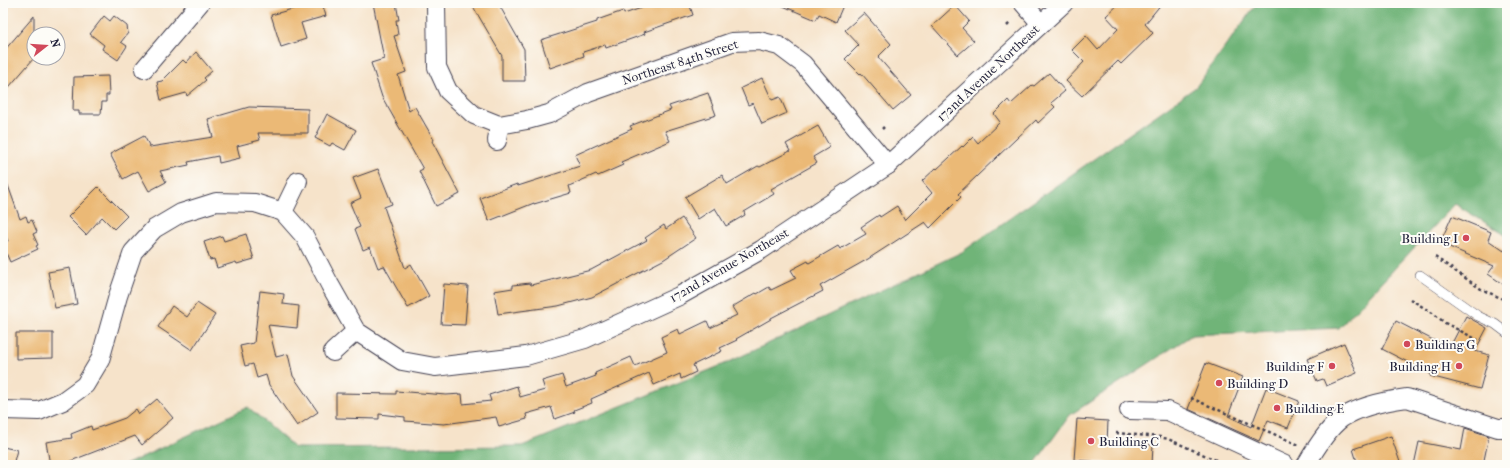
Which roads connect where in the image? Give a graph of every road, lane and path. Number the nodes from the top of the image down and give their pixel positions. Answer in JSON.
{"nodes":[{"id":1,"x":200,"y":3,"type":"edge"},
{"id":2,"x":436,"y":3,"type":"edge"},
{"id":3,"x":1022,"y":3,"type":"edge"},
{"id":4,"x":1064,"y":3,"type":"edge"},
{"id":5,"x":1011,"y":22,"type":"dead end"},
{"id":6,"x":1041,"y":24,"type":"junction"},
{"id":7,"x":1007,"y":26,"type":"dead end"},
{"id":8,"x":144,"y":69,"type":"dead end"},
{"id":9,"x":888,"y":165,"type":"junction"},
{"id":10,"x":298,"y":182,"type":"dead end"},
{"id":11,"x":283,"y":212,"type":"junction"},
{"id":12,"x":1435,"y":257,"type":"dead end"},
{"id":13,"x":1420,"y":275,"type":"dead end"},
{"id":14,"x":1410,"y":299,"type":"dead end"},
{"id":15,"x":1507,"y":301,"type":"edge"},
{"id":16,"x":356,"y":331,"type":"junction"},
{"id":17,"x":1507,"y":333,"type":"edge"},
{"id":18,"x":1478,"y":340,"type":"dead end"},
{"id":19,"x":333,"y":352,"type":"dead end"},
{"id":20,"x":1191,"y":398,"type":"dead end"},
{"id":21,"x":3,"y":410,"type":"edge"},
{"id":22,"x":1129,"y":410,"type":"dead end"},
{"id":23,"x":1507,"y":428,"type":"edge"},
{"id":24,"x":1116,"y":433,"type":"dead end"},
{"id":25,"x":1300,"y":445,"type":"dead end"},
{"id":26,"x":1227,"y":465,"type":"edge"},
{"id":27,"x":1285,"y":465,"type":"edge"},
{"id":28,"x":1306,"y":465,"type":"edge"}],
"edges":[{"from":1,"to":8,"type":"street"},
{"from":2,"to":9,"type":"street","name":"Northeast 84th Street"},
{"from":3,"to":6,"type":"street"},
{"from":4,"to":6,"type":"street","name":"172nd Avenue Northeast"},
{"from":5,"to":7,"type":"path"},
{"from":6,"to":9,"type":"street","name":"172nd Avenue Northeast"},
{"from":9,"to":16,"type":"street","name":"172nd Avenue Northeast"},
{"from":10,"to":11,"type":"street"},
{"from":11,"to":16,"type":"street","name":"172nd Avenue Northeast"},
{"from":11,"to":21,"type":"street"},
{"from":12,"to":15,"type":"path"},
{"from":13,"to":17,"type":"lane"},
{"from":14,"to":18,"type":"path"},
{"from":16,"to":19,"type":"street"},
{"from":20,"to":25,"type":"path"},
{"from":22,"to":27,"type":"street"},
{"from":23,"to":28,"type":"street"},
{"from":24,"to":26,"type":"path"}]}
